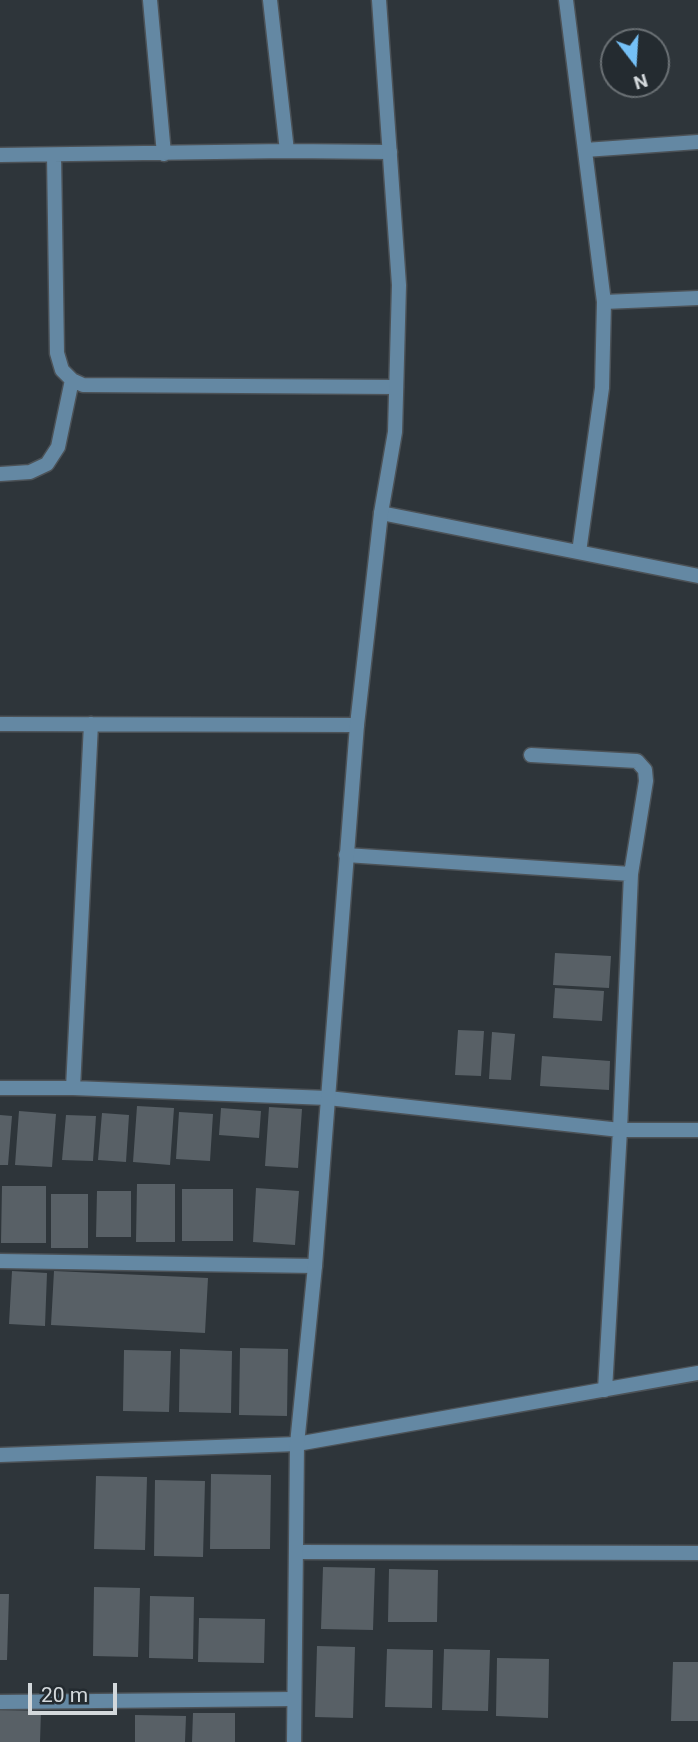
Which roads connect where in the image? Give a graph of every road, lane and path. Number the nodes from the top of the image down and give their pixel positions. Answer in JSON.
{"nodes":[{"id":1,"x":150,"y":0,"type":"edge"},
{"id":2,"x":270,"y":0,"type":"edge"},
{"id":3,"x":379,"y":0,"type":"edge"},
{"id":4,"x":566,"y":0,"type":"edge"},
{"id":5,"x":698,"y":142,"type":"edge"},
{"id":6,"x":585,"y":150,"type":"junction"},
{"id":7,"x":287,"y":151,"type":"junction"},
{"id":8,"x":390,"y":152,"type":"junction"},
{"id":9,"x":164,"y":154,"type":"junction"},
{"id":10,"x":0,"y":155,"type":"edge"},
{"id":11,"x":54,"y":155,"type":"junction"},
{"id":12,"x":698,"y":298,"type":"edge"},
{"id":13,"x":604,"y":302,"type":"junction"},
{"id":14,"x":72,"y":380,"type":"junction"},
{"id":15,"x":396,"y":387,"type":"junction"},
{"id":16,"x":0,"y":474,"type":"edge"},
{"id":17,"x":381,"y":513,"type":"junction"},
{"id":18,"x":579,"y":552,"type":"junction"},
{"id":19,"x":698,"y":576,"type":"edge"},
{"id":20,"x":0,"y":724,"type":"edge"},
{"id":21,"x":91,"y":724,"type":"junction"},
{"id":22,"x":357,"y":725,"type":"junction"},
{"id":23,"x":531,"y":755,"type":"dead end"},
{"id":24,"x":346,"y":855,"type":"junction"},
{"id":25,"x":631,"y":874,"type":"junction"},
{"id":26,"x":0,"y":1088,"type":"edge"},
{"id":27,"x":73,"y":1088,"type":"junction"},
{"id":28,"x":328,"y":1098,"type":"junction"},
{"id":29,"x":620,"y":1130,"type":"junction"},
{"id":30,"x":698,"y":1130,"type":"edge"},
{"id":31,"x":0,"y":1261,"type":"edge"},
{"id":32,"x":315,"y":1266,"type":"junction"},
{"id":33,"x":698,"y":1373,"type":"edge"},
{"id":34,"x":605,"y":1390,"type":"junction"},
{"id":35,"x":297,"y":1444,"type":"junction"},
{"id":36,"x":0,"y":1455,"type":"edge"},
{"id":37,"x":297,"y":1552,"type":"junction"},
{"id":38,"x":698,"y":1553,"type":"edge"},
{"id":39,"x":294,"y":1699,"type":"junction"},
{"id":40,"x":0,"y":1702,"type":"edge"},
{"id":41,"x":294,"y":1742,"type":"edge"}],
"edges":[{"from":1,"to":9,"type":"street"},
{"from":2,"to":7,"type":"street"},
{"from":3,"to":8,"type":"street"},
{"from":4,"to":6,"type":"street"},
{"from":5,"to":6,"type":"street"},
{"from":6,"to":13,"type":"street"},
{"from":7,"to":8,"type":"street"},
{"from":7,"to":9,"type":"street"},
{"from":8,"to":15,"type":"street"},
{"from":9,"to":11,"type":"street"},
{"from":10,"to":11,"type":"street"},
{"from":11,"to":14,"type":"street"},
{"from":12,"to":13,"type":"street"},
{"from":13,"to":18,"type":"street"},
{"from":14,"to":15,"type":"street"},
{"from":14,"to":16,"type":"street"},
{"from":15,"to":17,"type":"street"},
{"from":17,"to":18,"type":"street"},
{"from":17,"to":22,"type":"street"},
{"from":18,"to":19,"type":"street"},
{"from":20,"to":21,"type":"street"},
{"from":21,"to":22,"type":"street"},
{"from":21,"to":27,"type":"street"},
{"from":22,"to":24,"type":"street"},
{"from":23,"to":25,"type":"street"},
{"from":24,"to":25,"type":"street"},
{"from":24,"to":28,"type":"street"},
{"from":25,"to":29,"type":"street"},
{"from":26,"to":27,"type":"street"},
{"from":27,"to":28,"type":"street"},
{"from":28,"to":29,"type":"street"},
{"from":28,"to":32,"type":"street"},
{"from":29,"to":30,"type":"street"},
{"from":29,"to":34,"type":"street"},
{"from":31,"to":32,"type":"street"},
{"from":32,"to":35,"type":"street"},
{"from":33,"to":34,"type":"street"},
{"from":34,"to":35,"type":"street"},
{"from":35,"to":36,"type":"street"},
{"from":35,"to":37,"type":"street"},
{"from":37,"to":38,"type":"street"},
{"from":37,"to":39,"type":"street"},
{"from":39,"to":40,"type":"street"},
{"from":39,"to":41,"type":"street"}]}
